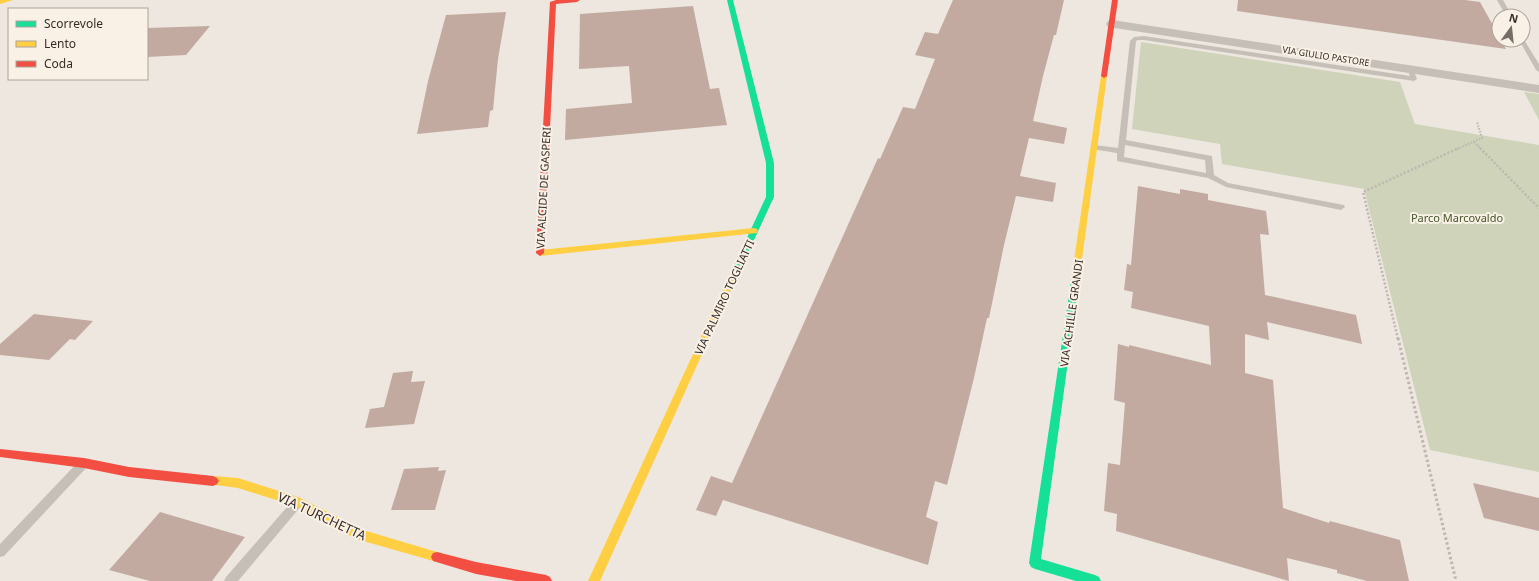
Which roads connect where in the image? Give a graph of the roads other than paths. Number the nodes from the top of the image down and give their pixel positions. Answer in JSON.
{"nodes":[{"id":1,"x":10,"y":0,"type":"edge"},
{"id":2,"x":577,"y":0,"type":"edge"},
{"id":3,"x":730,"y":0,"type":"edge"},
{"id":4,"x":1115,"y":0,"type":"edge"},
{"id":5,"x":0,"y":2,"type":"edge"},
{"id":6,"x":1112,"y":24,"type":"junction"},
{"id":7,"x":1527,"y":48,"type":"edge"},
{"id":8,"x":1410,"y":69,"type":"junction"},
{"id":9,"x":1539,"y":70,"type":"edge"},
{"id":10,"x":1539,"y":89,"type":"edge"},
{"id":11,"x":1122,"y":142,"type":"junction"},
{"id":12,"x":1095,"y":146,"type":"junction"},
{"id":13,"x":1121,"y":152,"type":"junction"},
{"id":14,"x":1210,"y":176,"type":"junction"},
{"id":15,"x":1341,"y":207,"type":"dead end"},
{"id":16,"x":754,"y":231,"type":"junction"},
{"id":17,"x":0,"y":453,"type":"edge"},
{"id":18,"x":84,"y":463,"type":"junction"},
{"id":19,"x":298,"y":502,"type":"junction"},
{"id":20,"x":0,"y":552,"type":"edge"},
{"id":21,"x":476,"y":568,"type":"junction"},
{"id":22,"x":230,"y":581,"type":"edge"},
{"id":23,"x":469,"y":581,"type":"edge"},
{"id":24,"x":546,"y":581,"type":"edge"},
{"id":25,"x":594,"y":581,"type":"edge"},
{"id":26,"x":1095,"y":581,"type":"edge"}],
"edges":[{"from":1,"to":5,"type":"street"},
{"from":2,"to":16,"type":"street","name":"VIA ALCIDE DE GASPERI"},
{"from":3,"to":16,"type":"street","name":"VIA PALMIRO TOGLIATTI"},
{"from":4,"to":6,"type":"street","name":"VIA ACHILLE GRANDI"},
{"from":6,"to":8,"type":"street","name":"VIA GIULIO PASTORE"},
{"from":6,"to":12,"type":"street","name":"VIA ACHILLE GRANDI"},
{"from":7,"to":9,"type":"lane"},
{"from":8,"to":10,"type":"street","name":"VIA GIULIO PASTORE"},
{"from":8,"to":11,"type":"lane"},
{"from":11,"to":13,"type":"lane"},
{"from":11,"to":14,"type":"lane"},
{"from":12,"to":13,"type":"lane"},
{"from":12,"to":26,"type":"street","name":"VIA ACHILLE GRANDI"},
{"from":13,"to":14,"type":"lane"},
{"from":14,"to":15,"type":"lane"},
{"from":16,"to":25,"type":"street","name":"VIA PALMIRO TOGLIATTI"},
{"from":17,"to":18,"type":"street","name":"VIA TURCHETTA"},
{"from":18,"to":19,"type":"street","name":"VIA TURCHETTA"},
{"from":18,"to":20,"type":"lane"},
{"from":19,"to":21,"type":"street","name":"VIA TURCHETTA"},
{"from":19,"to":22,"type":"lane"},
{"from":21,"to":23,"type":"lane"},
{"from":21,"to":24,"type":"street","name":"VIA TURCHETTA"}]}
